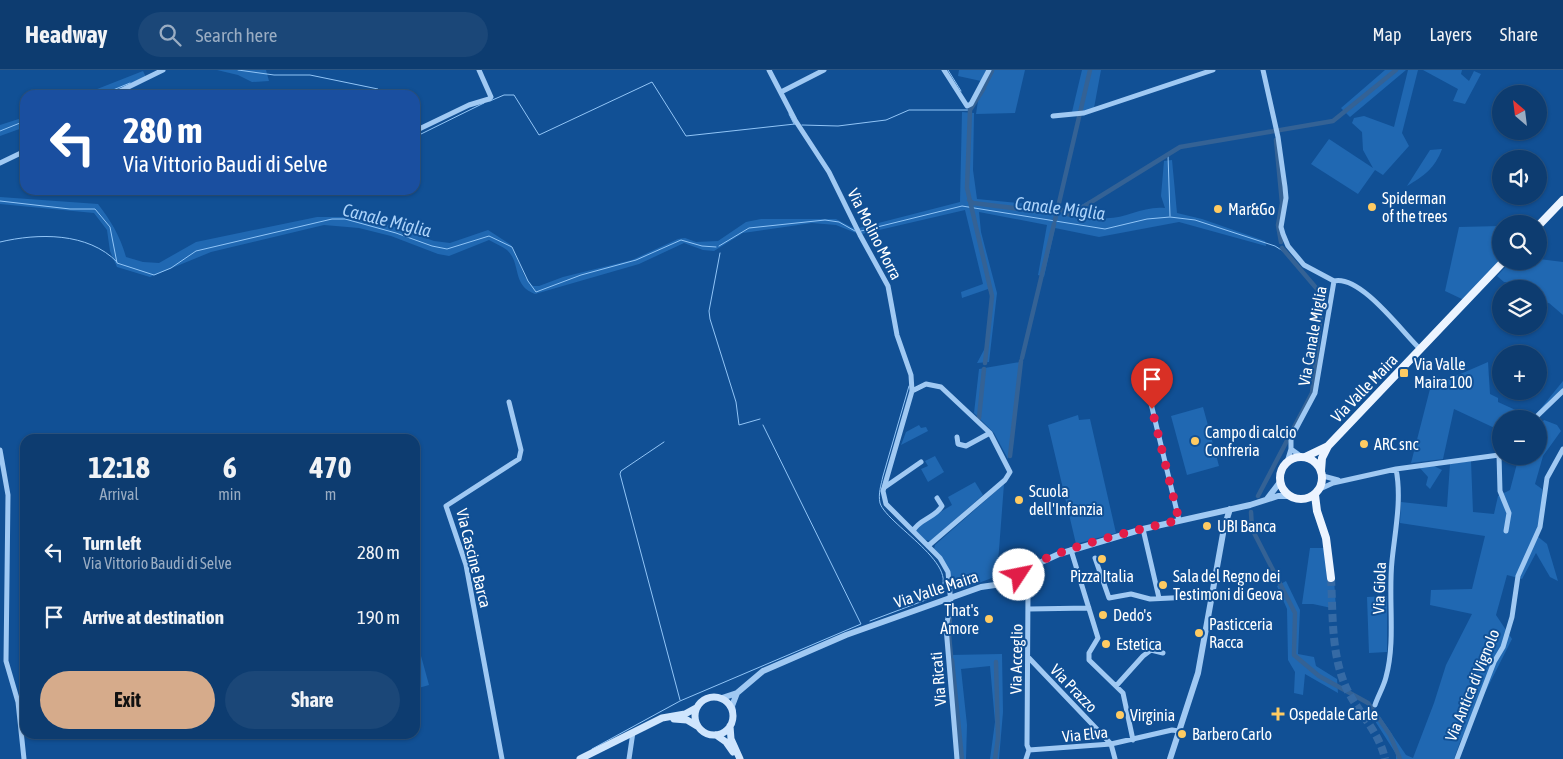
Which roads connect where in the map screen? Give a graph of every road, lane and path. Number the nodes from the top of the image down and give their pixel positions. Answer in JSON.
{"nodes":[{"id":1,"x":163,"y":70,"type":"edge"},
{"id":2,"x":480,"y":70,"type":"edge"},
{"id":3,"x":769,"y":70,"type":"edge"},
{"id":4,"x":824,"y":70,"type":"edge"},
{"id":5,"x":944,"y":70,"type":"edge"},
{"id":6,"x":989,"y":70,"type":"edge"},
{"id":7,"x":1213,"y":70,"type":"edge"},
{"id":8,"x":1262,"y":70,"type":"edge"},
{"id":9,"x":122,"y":90,"type":"edge"},
{"id":10,"x":782,"y":92,"type":"junction"},
{"id":11,"x":1053,"y":116,"type":"dead end"},
{"id":12,"x":420,"y":129,"type":"edge"},
{"id":13,"x":20,"y":153,"type":"edge"},
{"id":14,"x":0,"y":163,"type":"edge"},
{"id":15,"x":1563,"y":200,"type":"edge"},
{"id":16,"x":1547,"y":217,"type":"edge"},
{"id":17,"x":1495,"y":270,"type":"edge"},
{"id":18,"x":1334,"y":281,"type":"junction"},
{"id":19,"x":1420,"y":349,"type":"junction"},
{"id":20,"x":912,"y":391,"type":"junction"},
{"id":21,"x":1148,"y":391,"type":"dead end"},
{"id":22,"x":1563,"y":392,"type":"edge"},
{"id":23,"x":509,"y":402,"type":"dead end"},
{"id":24,"x":1544,"y":410,"type":"edge"},
{"id":25,"x":990,"y":433,"type":"junction"},
{"id":26,"x":957,"y":437,"type":"dead end"},
{"id":27,"x":1328,"y":446,"type":"junction"},
{"id":28,"x":1291,"y":449,"type":"junction"},
{"id":29,"x":1563,"y":449,"type":"edge"},
{"id":30,"x":0,"y":450,"type":"edge"},
{"id":31,"x":1492,"y":454,"type":"edge"},
{"id":32,"x":1303,"y":457,"type":"junction"},
{"id":33,"x":921,"y":462,"type":"dead end"},
{"id":34,"x":1287,"y":462,"type":"junction"},
{"id":35,"x":1500,"y":465,"type":"edge"},
{"id":36,"x":1396,"y":469,"type":"junction"},
{"id":37,"x":1322,"y":473,"type":"junction"},
{"id":38,"x":888,"y":474,"type":"junction"},
{"id":39,"x":899,"y":476,"type":"junction"},
{"id":40,"x":1341,"y":481,"type":"junction"},
{"id":41,"x":1280,"y":482,"type":"junction"},
{"id":42,"x":884,"y":487,"type":"junction"},
{"id":43,"x":1317,"y":492,"type":"junction"},
{"id":44,"x":1289,"y":496,"type":"junction"},
{"id":45,"x":937,"y":498,"type":"dead end"},
{"id":46,"x":1267,"y":498,"type":"junction"},
{"id":47,"x":1303,"y":500,"type":"junction"},
{"id":48,"x":1227,"y":510,"type":"junction"},
{"id":49,"x":1316,"y":511,"type":"junction"},
{"id":50,"x":1179,"y":520,"type":"junction"},
{"id":51,"x":1143,"y":529,"type":"junction"},
{"id":52,"x":913,"y":531,"type":"junction"},
{"id":53,"x":1506,"y":531,"type":"dead end"},
{"id":54,"x":928,"y":546,"type":"junction"},
{"id":55,"x":1071,"y":550,"type":"junction"},
{"id":56,"x":1095,"y":558,"type":"dead end"},
{"id":57,"x":1019,"y":575,"type":"junction"},
{"id":58,"x":1330,"y":578,"type":"tunnel mouth"},
{"id":59,"x":1212,"y":596,"type":"junction"},
{"id":60,"x":953,"y":597,"type":"junction"},
{"id":61,"x":1159,"y":598,"type":"junction"},
{"id":62,"x":1090,"y":608,"type":"junction"},
{"id":63,"x":1029,"y":609,"type":"junction"},
{"id":64,"x":1163,"y":653,"type":"dead end"},
{"id":65,"x":1029,"y":658,"type":"junction"},
{"id":66,"x":1116,"y":686,"type":"junction"},
{"id":67,"x":737,"y":692,"type":"junction"},
{"id":68,"x":722,"y":698,"type":"junction"},
{"id":69,"x":1374,"y":705,"type":"dead end"},
{"id":70,"x":696,"y":708,"type":"junction"},
{"id":71,"x":733,"y":712,"type":"junction"},
{"id":72,"x":20,"y":721,"type":"edge"},
{"id":73,"x":657,"y":721,"type":"junction"},
{"id":74,"x":730,"y":725,"type":"junction"},
{"id":75,"x":701,"y":730,"type":"junction"},
{"id":76,"x":634,"y":731,"type":"junction"},
{"id":77,"x":1179,"y":731,"type":"junction"},
{"id":78,"x":716,"y":735,"type":"junction"},
{"id":79,"x":22,"y":739,"type":"edge"},
{"id":80,"x":1133,"y":740,"type":"junction"},
{"id":81,"x":1112,"y":744,"type":"junction"},
{"id":82,"x":1028,"y":748,"type":"junction"},
{"id":83,"x":24,"y":759,"type":"edge"},
{"id":84,"x":502,"y":759,"type":"edge"},
{"id":85,"x":580,"y":759,"type":"edge"},
{"id":86,"x":629,"y":759,"type":"edge"},
{"id":87,"x":739,"y":759,"type":"edge"},
{"id":88,"x":957,"y":759,"type":"edge"},
{"id":89,"x":1026,"y":759,"type":"edge"},
{"id":90,"x":1115,"y":759,"type":"edge"},
{"id":91,"x":1170,"y":759,"type":"edge"},
{"id":92,"x":1457,"y":759,"type":"edge"}],
"edges":[{"from":1,"to":9,"type":"street"},
{"from":2,"to":12,"type":"street"},
{"from":3,"to":10,"type":"street","name":"Via Molino Morra"},
{"from":4,"to":10,"type":"street"},
{"from":5,"to":6,"type":"street"},
{"from":7,"to":11,"type":"street"},
{"from":8,"to":18,"type":"street","name":"Via Canale Miglia"},
{"from":10,"to":20,"type":"street","name":"Via Molino Morra"},
{"from":13,"to":14,"type":"street"},
{"from":15,"to":16,"type":"main road"},
{"from":17,"to":19,"type":"main road","name":"Via Valle Maira"},
{"from":18,"to":19,"type":"street","name":"Via Valle Maira"},
{"from":18,"to":28,"type":"street","name":"Via Canale Miglia"},
{"from":19,"to":27,"type":"main road","name":"Via Valle Maira"},
{"from":20,"to":25,"type":"street"},
{"from":20,"to":38,"type":"street","name":"Via Molino Morra"},
{"from":21,"to":50,"type":"street"},
{"from":22,"to":24,"type":"street"},
{"from":23,"to":84,"type":"street","name":"Via Cascine Barca"},
{"from":25,"to":26,"type":"street"},
{"from":25,"to":54,"type":"street"},
{"from":27,"to":32,"type":"main road","name":"Via Valle Maira"},
{"from":27,"to":37,"type":"main road","name":"Via Valle Maira"},
{"from":28,"to":32,"type":"street"},
{"from":28,"to":34,"type":"street","name":"Via Canale Miglia"},
{"from":29,"to":92,"type":"street","name":"Via Antica di Vignolo"},
{"from":30,"to":72,"type":"street"},
{"from":31,"to":36,"type":"street"},
{"from":32,"to":34,"type":"main road"},
{"from":32,"to":37,"type":"main road"},
{"from":33,"to":39,"type":"street"},
{"from":34,"to":41,"type":"main road"},
{"from":35,"to":53,"type":"street"},
{"from":36,"to":40,"type":"street"},
{"from":36,"to":69,"type":"street","name":"Via Giola"},
{"from":37,"to":40,"type":"street"},
{"from":37,"to":43,"type":"main road"},
{"from":38,"to":39,"type":"street"},
{"from":38,"to":42,"type":"street","name":"Via Molino Morra"},
{"from":39,"to":42,"type":"street"},
{"from":40,"to":43,"type":"street"},
{"from":41,"to":44,"type":"main road"},
{"from":41,"to":46,"type":"street"},
{"from":42,"to":52,"type":"street"},
{"from":43,"to":47,"type":"main road"},
{"from":43,"to":49,"type":"main road"},
{"from":44,"to":46,"type":"street","name":"Via Valle Maira"},
{"from":44,"to":47,"type":"main road"},
{"from":45,"to":52,"type":"street"},
{"from":46,"to":48,"type":"street","name":"Via Valle Maira"},
{"from":47,"to":49,"type":"main road"},
{"from":48,"to":50,"type":"street","name":"Via Valle Maira"},
{"from":48,"to":59,"type":"street"},
{"from":49,"to":58,"type":"main road"},
{"from":50,"to":51,"type":"street","name":"Via Valle Maira"},
{"from":51,"to":55,"type":"street","name":"Via Valle Maira"},
{"from":51,"to":61,"type":"street"},
{"from":52,"to":54,"type":"street"},
{"from":54,"to":60,"type":"street"},
{"from":55,"to":57,"type":"street","name":"Via Valle Maira"},
{"from":55,"to":62,"type":"street"},
{"from":56,"to":61,"type":"street"},
{"from":57,"to":60,"type":"street","name":"Via Valle Maira"},
{"from":57,"to":63,"type":"street","name":"Via Acceglio"},
{"from":59,"to":61,"type":"street"},
{"from":59,"to":77,"type":"street"},
{"from":60,"to":67,"type":"street","name":"Via Valle Maira"},
{"from":60,"to":88,"type":"street","name":"Via Ricati"},
{"from":62,"to":63,"type":"street"},
{"from":62,"to":66,"type":"street"},
{"from":63,"to":65,"type":"street","name":"Via Acceglio"},
{"from":64,"to":66,"type":"street"},
{"from":65,"to":81,"type":"street","name":"Via Prazzo"},
{"from":65,"to":82,"type":"street","name":"Via Acceglio"},
{"from":66,"to":80,"type":"street"},
{"from":67,"to":68,"type":"street","name":"Via Valle Maira"},
{"from":67,"to":71,"type":"street"},
{"from":68,"to":70,"type":"main road"},
{"from":68,"to":71,"type":"main road"},
{"from":70,"to":73,"type":"main road"},
{"from":70,"to":75,"type":"main road"},
{"from":71,"to":74,"type":"main road"},
{"from":73,"to":75,"type":"main road"},
{"from":73,"to":76,"type":"main road"},
{"from":74,"to":78,"type":"main road"},
{"from":74,"to":87,"type":"main road"},
{"from":75,"to":78,"type":"main road"},
{"from":76,"to":85,"type":"main road"},
{"from":76,"to":86,"type":"street"},
{"from":77,"to":80,"type":"street","name":"Via Elva"},
{"from":77,"to":91,"type":"street"},
{"from":78,"to":87,"type":"main road"},
{"from":79,"to":83,"type":"street"},
{"from":80,"to":81,"type":"street","name":"Via Elva"},
{"from":81,"to":82,"type":"street","name":"Via Elva"},
{"from":81,"to":90,"type":"street"},
{"from":82,"to":89,"type":"street","name":"Via Acceglio"}]}
